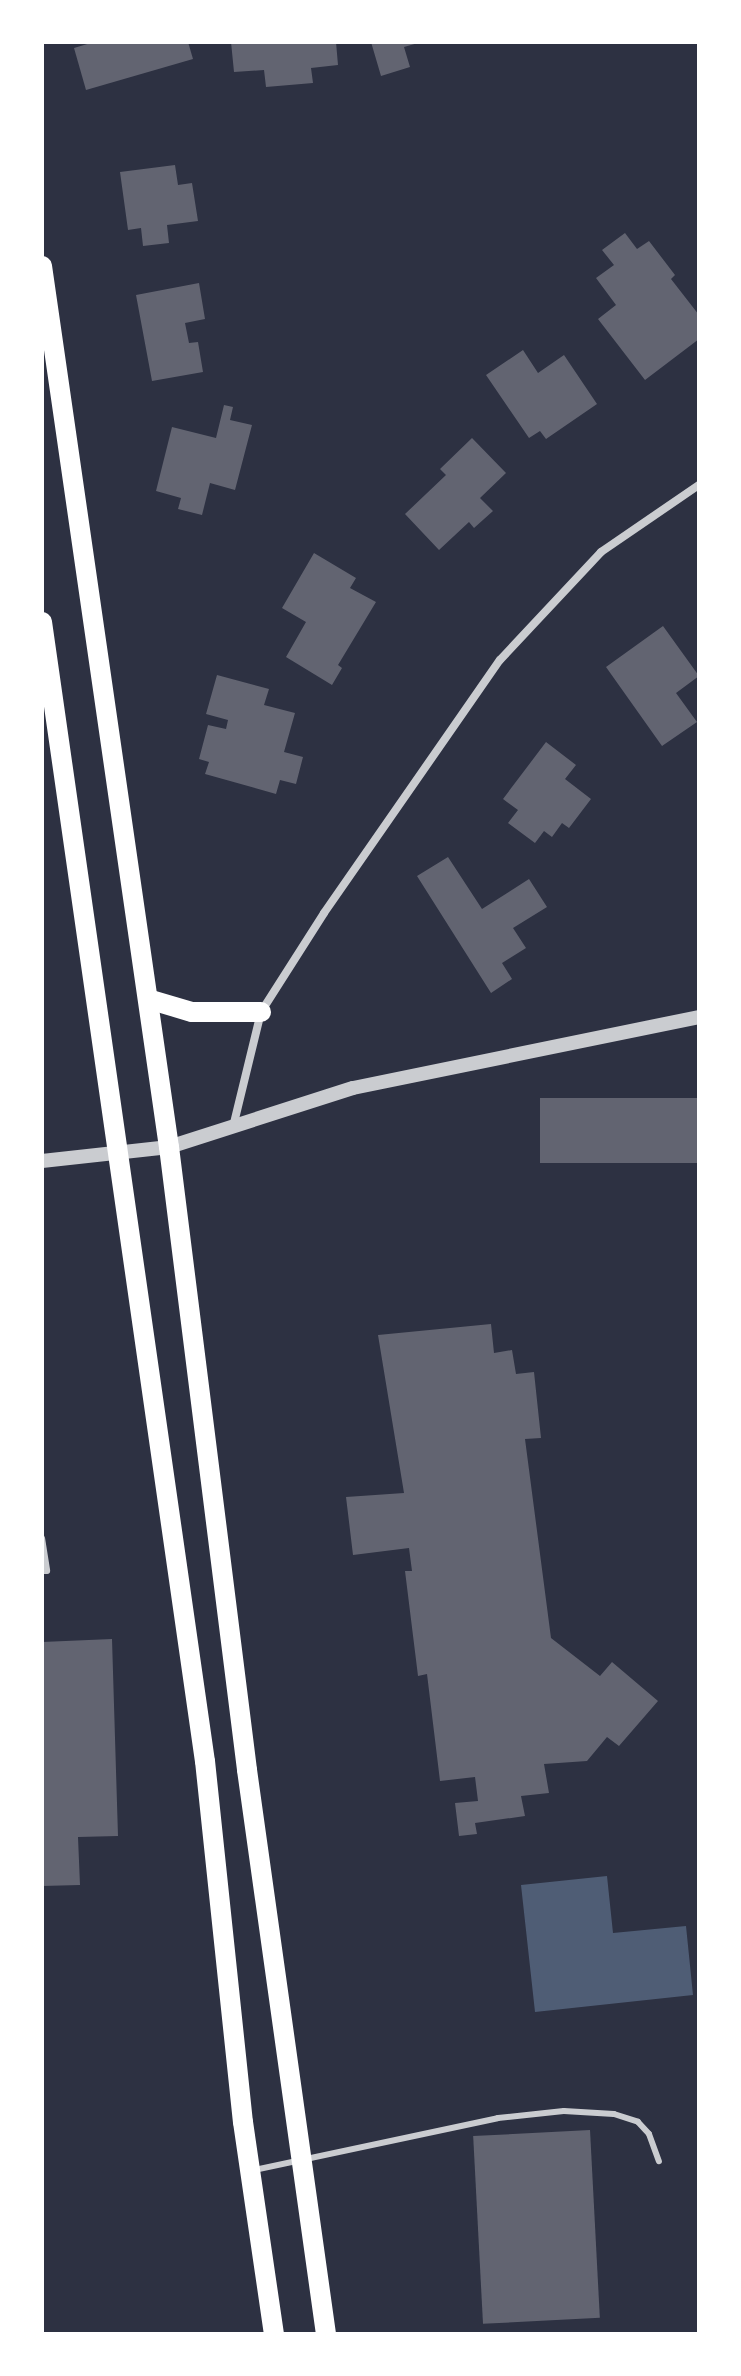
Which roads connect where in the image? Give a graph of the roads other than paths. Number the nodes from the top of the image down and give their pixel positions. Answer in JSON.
{"nodes":[{"id":1,"x":42,"y":266,"type":"edge"},
{"id":2,"x":699,"y":485,"type":"edge"},
{"id":3,"x":42,"y":622,"type":"edge"},
{"id":4,"x":148,"y":999,"type":"junction"},
{"id":5,"x":261,"y":1012,"type":"junction"},
{"id":6,"x":699,"y":1017,"type":"edge"},
{"id":7,"x":233,"y":1127,"type":"junction"},
{"id":8,"x":169,"y":1147,"type":"junction"},
{"id":9,"x":120,"y":1153,"type":"junction"},
{"id":10,"x":42,"y":1161,"type":"edge"},
{"id":11,"x":42,"y":1538,"type":"edge"},
{"id":12,"x":42,"y":1571,"type":"edge"},
{"id":13,"x":659,"y":2161,"type":"dead end"},
{"id":14,"x":301,"y":2162,"type":"junction"},
{"id":15,"x":250,"y":2170,"type":"junction"},
{"id":16,"x":274,"y":2334,"type":"edge"},
{"id":17,"x":326,"y":2334,"type":"edge"}],
"edges":[{"from":1,"to":4,"type":"main road"},
{"from":2,"to":5,"type":"street"},
{"from":3,"to":9,"type":"main road"},
{"from":4,"to":5,"type":"main road"},
{"from":4,"to":8,"type":"main road"},
{"from":5,"to":7,"type":"street"},
{"from":6,"to":7,"type":"street"},
{"from":7,"to":8,"type":"street"},
{"from":8,"to":9,"type":"street"},
{"from":8,"to":14,"type":"main road"},
{"from":9,"to":10,"type":"street"},
{"from":9,"to":15,"type":"main road"},
{"from":11,"to":12,"type":"lane"},
{"from":13,"to":14,"type":"lane"},
{"from":14,"to":15,"type":"lane"},
{"from":14,"to":17,"type":"main road"},
{"from":15,"to":16,"type":"main road"}]}
